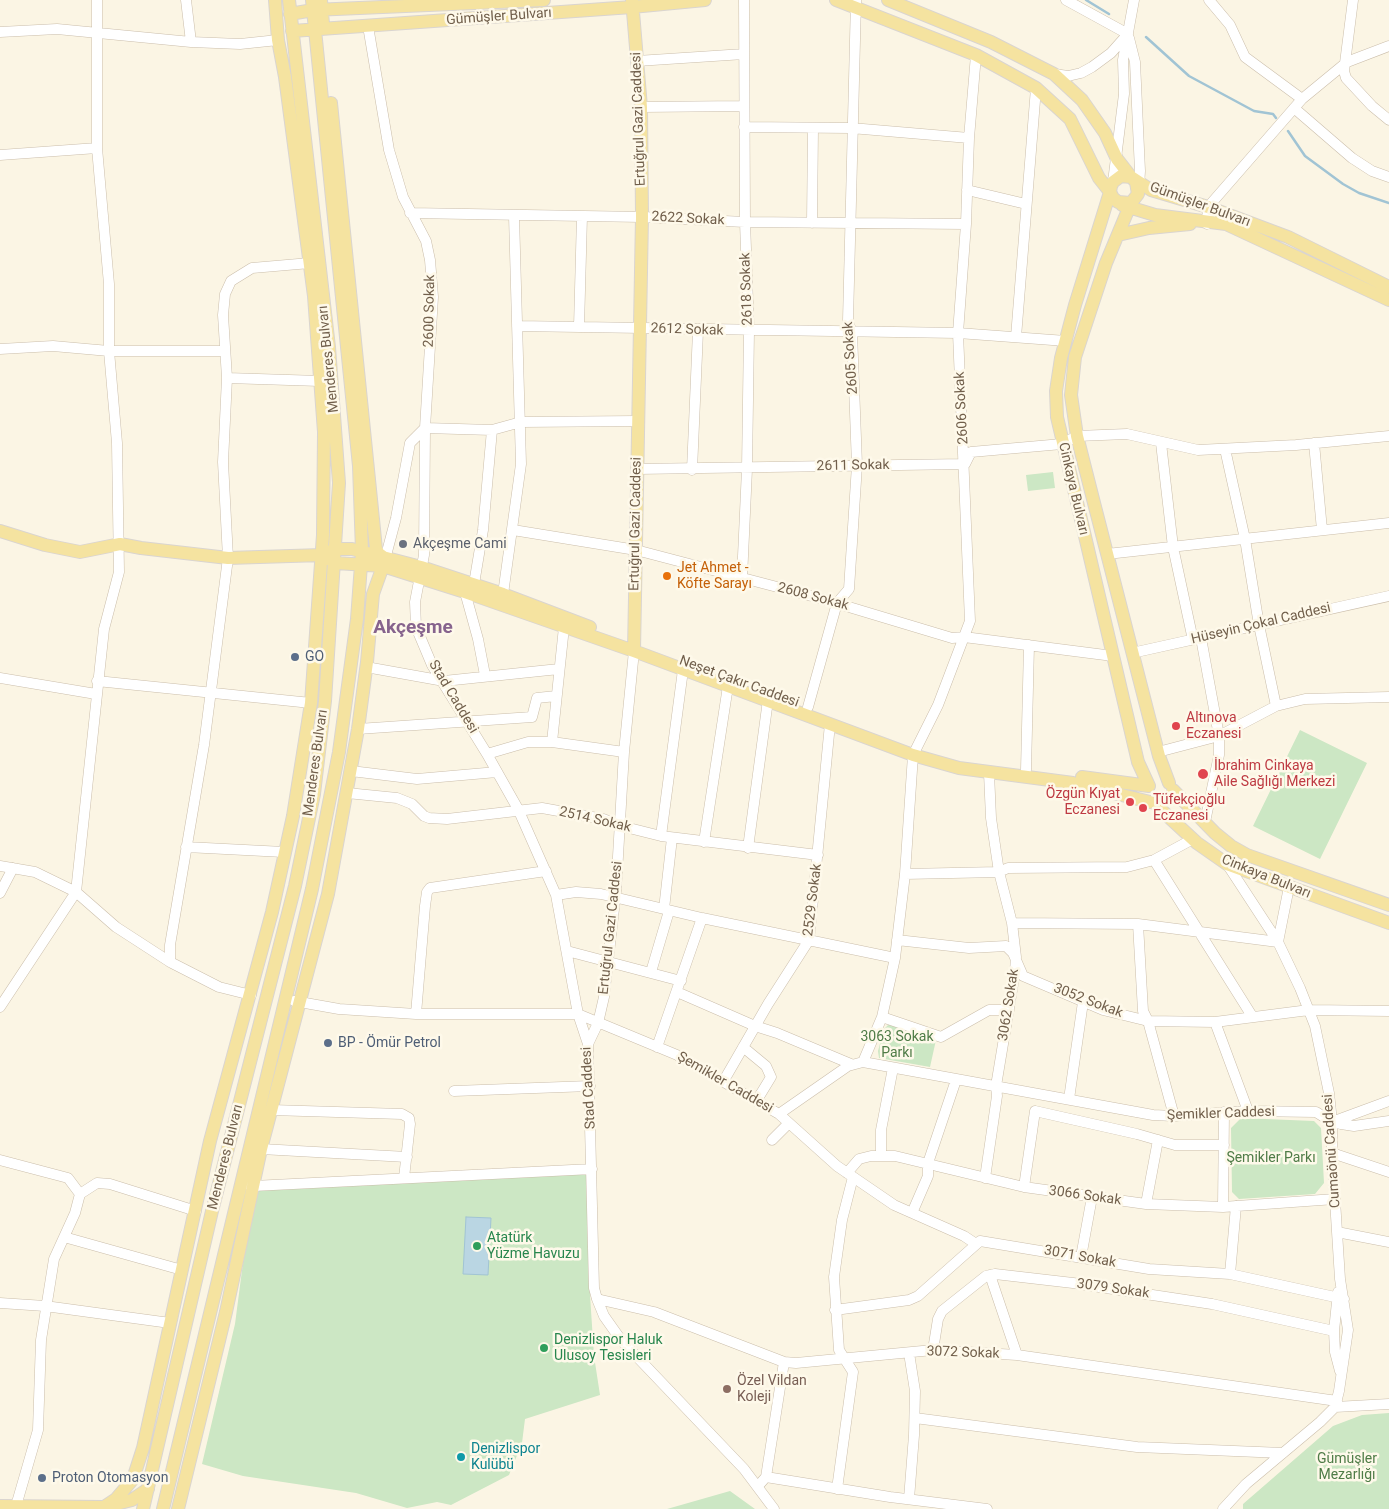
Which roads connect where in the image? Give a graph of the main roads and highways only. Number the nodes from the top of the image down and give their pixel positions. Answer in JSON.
{"nodes":[{"id":1,"x":275,"y":0,"type":"edge"},
{"id":2,"x":289,"y":0,"type":"edge"},
{"id":3,"x":544,"y":0,"type":"edge"},
{"id":4,"x":705,"y":0,"type":"edge"},
{"id":5,"x":836,"y":0,"type":"edge"},
{"id":6,"x":888,"y":0,"type":"edge"},
{"id":7,"x":474,"y":2,"type":"edge"},
{"id":8,"x":855,"y":3,"type":"edge"},
{"id":9,"x":378,"y":4,"type":"edge"},
{"id":10,"x":632,"y":4,"type":"edge"},
{"id":11,"x":316,"y":5,"type":"edge"},
{"id":12,"x":290,"y":14,"type":"junction"},
{"id":13,"x":320,"y":30,"type":"junction"},
{"id":14,"x":292,"y":31,"type":"junction"},
{"id":15,"x":1136,"y":183,"type":"junction"},
{"id":16,"x":1120,"y":197,"type":"junction"},
{"id":17,"x":1207,"y":217,"type":"junction"},
{"id":18,"x":1118,"y":235,"type":"junction"},
{"id":19,"x":1389,"y":287,"type":"edge"},
{"id":20,"x":1389,"y":300,"type":"edge"},
{"id":21,"x":0,"y":531,"type":"edge"},
{"id":22,"x":336,"y":549,"type":"junction"},
{"id":23,"x":362,"y":551,"type":"junction"},
{"id":24,"x":322,"y":554,"type":"junction"},
{"id":25,"x":384,"y":563,"type":"junction"},
{"id":26,"x":336,"y":564,"type":"junction"},
{"id":27,"x":360,"y":567,"type":"junction"},
{"id":28,"x":469,"y":588,"type":"junction"},
{"id":29,"x":634,"y":647,"type":"junction"},
{"id":30,"x":914,"y":752,"type":"junction"},
{"id":31,"x":1149,"y":786,"type":"junction"},
{"id":32,"x":1171,"y":787,"type":"junction"},
{"id":33,"x":1154,"y":804,"type":"junction"},
{"id":34,"x":1389,"y":905,"type":"edge"},
{"id":35,"x":1389,"y":923,"type":"edge"},
{"id":36,"x":148,"y":1489,"type":"junction"},
{"id":37,"x":0,"y":1506,"type":"edge"},
{"id":38,"x":104,"y":1507,"type":"junction"},
{"id":39,"x":143,"y":1509,"type":"edge"},
{"id":40,"x":163,"y":1509,"type":"edge"},
{"id":41,"x":178,"y":1509,"type":"edge"}],
"edges":[{"from":1,"to":24,"type":"main road"},
{"from":2,"to":12,"type":"main road","name":"Menderes Bulvarı"},
{"from":3,"to":7,"type":"main road","name":"Gümüşler Bulvarı"},
{"from":4,"to":10,"type":"main road","name":"Gümüşler Bulvarı"},
{"from":5,"to":8,"type":"main road"},
{"from":6,"to":15,"type":"main road","name":"Gümüşler Bulvarı"},
{"from":7,"to":9,"type":"main road","name":"Gümüşler Bulvarı"},
{"from":8,"to":16,"type":"main road"},
{"from":9,"to":11,"type":"main road","name":"Gümüşler Bulvarı"},
{"from":10,"to":13,"type":"main road","name":"Gümüşler Bulvarı"},
{"from":10,"to":29,"type":"main road","name":"Ertuğrul Gazi Caddesi"},
{"from":11,"to":12,"type":"main road","name":"Gümüşler Bulvarı"},
{"from":11,"to":13,"type":"main road","name":"Menderes Bulvarı"},
{"from":12,"to":14,"type":"main road","name":"Menderes Bulvarı"},
{"from":13,"to":14,"type":"main road","name":"Gümüşler Bulvarı"},
{"from":13,"to":23,"type":"main road","name":"Menderes Bulvarı"},
{"from":13,"to":25,"type":"main road"},
{"from":14,"to":22,"type":"main road","name":"Menderes Bulvarı"},
{"from":15,"to":16,"type":"main road"},
{"from":15,"to":16,"type":"main road"},
{"from":15,"to":17,"type":"main road","name":"Gümüşler Bulvarı"},
{"from":16,"to":17,"type":"main road","name":"Gümüşler Bulvarı"},
{"from":16,"to":18,"type":"main road","name":"Cinkaya Bulvarı"},
{"from":16,"to":31,"type":"main road","name":"Cinkaya Bulvarı"},
{"from":17,"to":18,"type":"main road"},
{"from":17,"to":19,"type":"main road","name":"Gümüşler Bulvarı"},
{"from":17,"to":20,"type":"main road","name":"Gümüşler Bulvarı"},
{"from":18,"to":32,"type":"main road","name":"Cinkaya Bulvarı"},
{"from":21,"to":24,"type":"main road"},
{"from":22,"to":23,"type":"main road","name":"Neşet Çakır Caddesi"},
{"from":22,"to":24,"type":"main road"},
{"from":22,"to":26,"type":"main road","name":"Menderes Bulvarı"},
{"from":23,"to":25,"type":"main road","name":"Neşet Çakır Caddesi"},
{"from":23,"to":27,"type":"main road","name":"Menderes Bulvarı"},
{"from":24,"to":26,"type":"main road"},
{"from":24,"to":38,"type":"main road"},
{"from":25,"to":27,"type":"main road","name":"Neşet Çakır Caddesi"},
{"from":25,"to":28,"type":"main road","name":"Neşet Çakır Caddesi"},
{"from":25,"to":41,"type":"main road"},
{"from":26,"to":27,"type":"main road","name":"Neşet Çakır Caddesi"},
{"from":26,"to":36,"type":"main road","name":"Menderes Bulvarı"},
{"from":27,"to":40,"type":"main road","name":"Menderes Bulvarı"},
{"from":28,"to":29,"type":"main road","name":"Neşet Çakır Caddesi"},
{"from":28,"to":29,"type":"main road","name":"Neşet Çakır Caddesi"},
{"from":29,"to":30,"type":"main road","name":"Neşet Çakır Caddesi"},
{"from":29,"to":30,"type":"main road","name":"Neşet Çakır Caddesi"},
{"from":30,"to":31,"type":"main road","name":"Neşet Çakır Caddesi"},
{"from":30,"to":33,"type":"main road","name":"Neşet Çakır Caddesi"},
{"from":31,"to":32,"type":"main road"},
{"from":31,"to":33,"type":"main road"},
{"from":32,"to":33,"type":"main road"},
{"from":32,"to":34,"type":"main road","name":"Cinkaya Bulvarı"},
{"from":33,"to":35,"type":"main road","name":"Cinkaya Bulvarı"},
{"from":36,"to":38,"type":"main road"},
{"from":36,"to":39,"type":"main road","name":"Menderes Bulvarı"},
{"from":37,"to":38,"type":"main road"}]}
